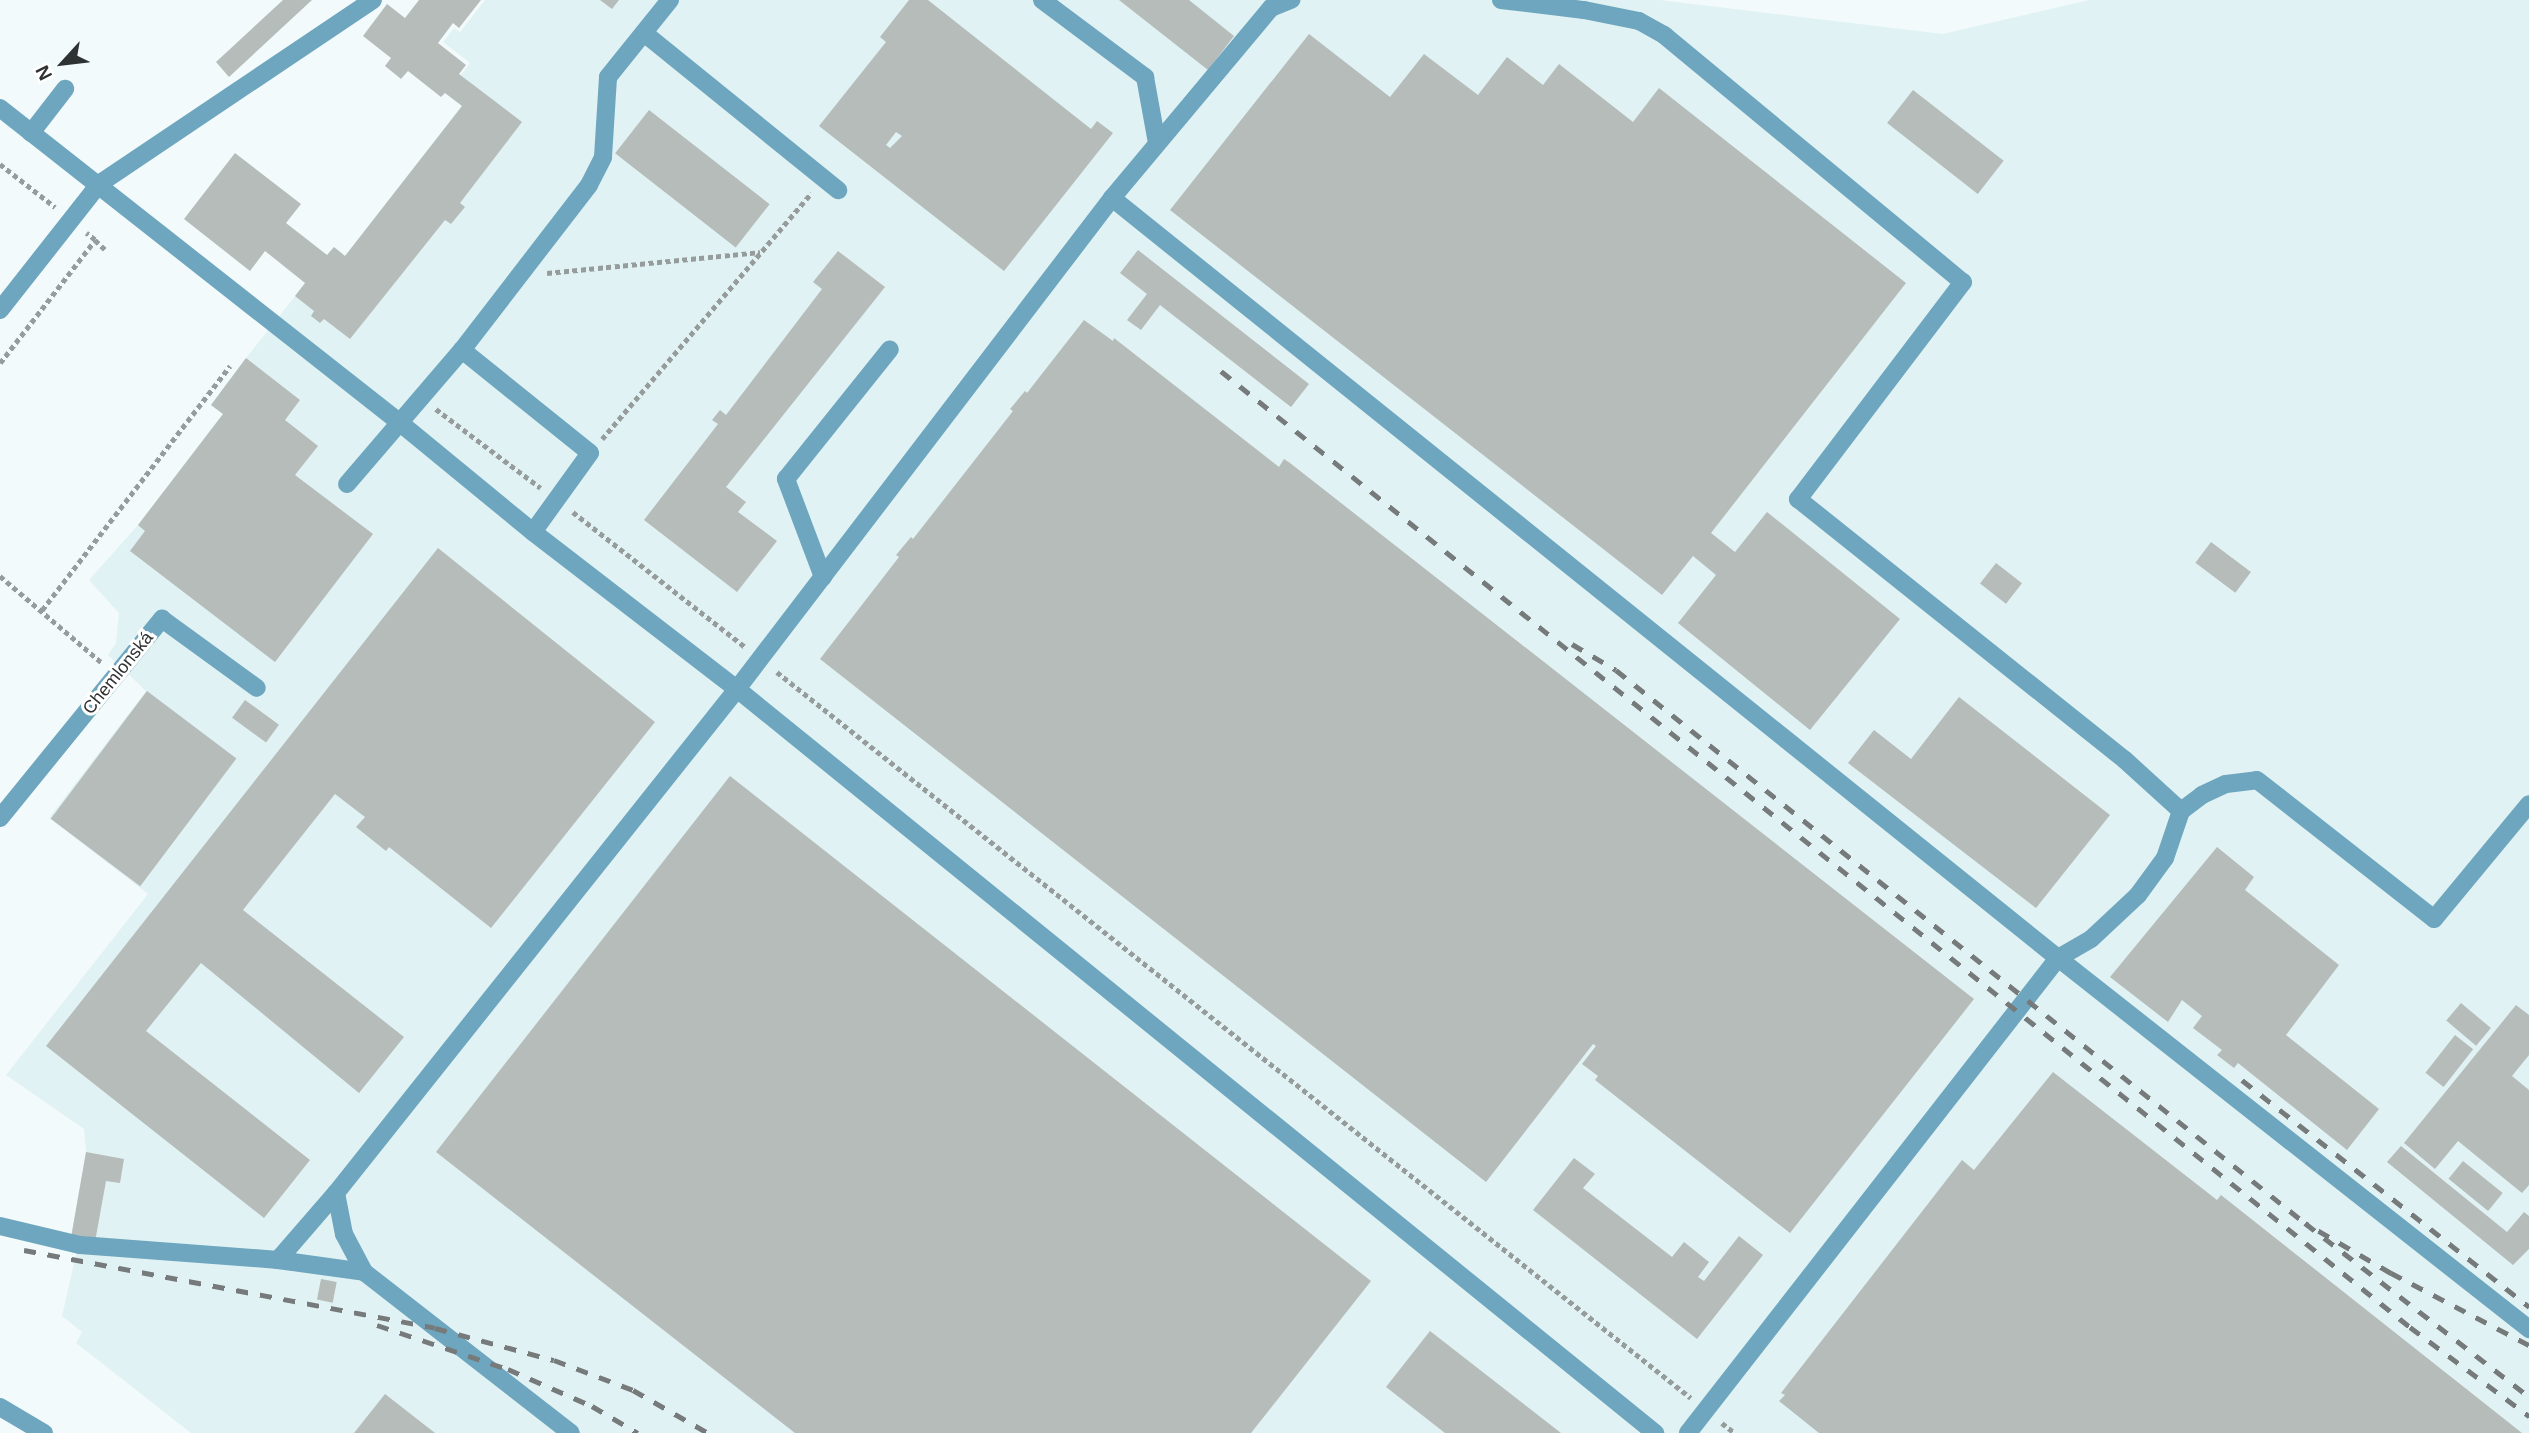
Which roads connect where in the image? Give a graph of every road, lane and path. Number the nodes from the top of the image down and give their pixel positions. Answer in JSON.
{"nodes":[{"id":1,"x":373,"y":0,"type":"edge"},
{"id":2,"x":670,"y":0,"type":"edge"},
{"id":3,"x":1042,"y":0,"type":"edge"},
{"id":4,"x":1291,"y":0,"type":"edge"},
{"id":5,"x":1501,"y":0,"type":"edge"},
{"id":6,"x":644,"y":33,"type":"junction"},
{"id":7,"x":65,"y":89,"type":"dead end"},
{"id":8,"x":0,"y":108,"type":"edge"},
{"id":9,"x":31,"y":132,"type":"junction"},
{"id":10,"x":1157,"y":143,"type":"junction"},
{"id":11,"x":824,"y":178,"type":"junction"},
{"id":12,"x":99,"y":184,"type":"junction"},
{"id":13,"x":838,"y":190,"type":"dead end"},
{"id":14,"x":1112,"y":198,"type":"junction"},
{"id":15,"x":95,"y":240,"type":"dead end"},
{"id":16,"x":107,"y":250,"type":"dead end"},
{"id":17,"x":760,"y":252,"type":"junction"},
{"id":18,"x":519,"y":275,"type":"junction"},
{"id":19,"x":0,"y":310,"type":"edge"},
{"id":20,"x":890,"y":349,"type":"dead end"},
{"id":21,"x":462,"y":351,"type":"junction"},
{"id":22,"x":230,"y":366,"type":"dead end"},
{"id":23,"x":422,"y":398,"type":"junction"},
{"id":24,"x":400,"y":422,"type":"junction"},
{"id":25,"x":590,"y":453,"type":"junction"},
{"id":26,"x":347,"y":484,"type":"dead end"},
{"id":27,"x":556,"y":499,"type":"junction"},
{"id":28,"x":533,"y":532,"type":"junction"},
{"id":29,"x":0,"y":576,"type":"edge"},
{"id":30,"x":823,"y":577,"type":"junction"},
{"id":31,"x":42,"y":610,"type":"junction"},
{"id":32,"x":760,"y":659,"type":"junction"},
{"id":33,"x":116,"y":676,"type":"junction"},
{"id":34,"x":257,"y":688,"type":"dead end"},
{"id":35,"x":737,"y":689,"type":"junction"},
{"id":36,"x":2529,"y":804,"type":"edge"},
{"id":37,"x":2181,"y":811,"type":"junction"},
{"id":38,"x":0,"y":818,"type":"edge"},
{"id":39,"x":2058,"y":957,"type":"junction"},
{"id":40,"x":336,"y":1193,"type":"junction"},
{"id":41,"x":0,"y":1226,"type":"edge"},
{"id":42,"x":278,"y":1260,"type":"junction"},
{"id":43,"x":364,"y":1272,"type":"junction"},
{"id":44,"x":2529,"y":1329,"type":"edge"},
{"id":45,"x":0,"y":1407,"type":"edge"},
{"id":46,"x":1706,"y":1410,"type":"junction"},
{"id":47,"x":44,"y":1433,"type":"edge"},
{"id":48,"x":571,"y":1433,"type":"edge"},
{"id":49,"x":1655,"y":1433,"type":"edge"},
{"id":50,"x":1688,"y":1433,"type":"edge"},
{"id":51,"x":1735,"y":1433,"type":"edge"}],
"edges":[{"from":1,"to":12,"type":"street"},
{"from":2,"to":6,"type":"street"},
{"from":3,"to":10,"type":"street"},
{"from":4,"to":10,"type":"street"},
{"from":5,"to":37,"type":"street"},
{"from":6,"to":11,"type":"street"},
{"from":6,"to":18,"type":"street"},
{"from":7,"to":9,"type":"street"},
{"from":8,"to":9,"type":"street"},
{"from":9,"to":12,"type":"street"},
{"from":10,"to":14,"type":"street"},
{"from":11,"to":13,"type":"street"},
{"from":11,"to":17,"type":"path"},
{"from":12,"to":19,"type":"street"},
{"from":12,"to":24,"type":"street"},
{"from":14,"to":30,"type":"street"},
{"from":14,"to":39,"type":"street"},
{"from":15,"to":16,"type":"path"},
{"from":17,"to":18,"type":"path"},
{"from":17,"to":25,"type":"path"},
{"from":18,"to":21,"type":"street"},
{"from":20,"to":30,"type":"street"},
{"from":21,"to":23,"type":"street"},
{"from":21,"to":25,"type":"street"},
{"from":22,"to":31,"type":"path"},
{"from":23,"to":24,"type":"street"},
{"from":23,"to":27,"type":"path"},
{"from":24,"to":26,"type":"street"},
{"from":24,"to":28,"type":"street"},
{"from":25,"to":27,"type":"street"},
{"from":27,"to":28,"type":"street"},
{"from":27,"to":32,"type":"path"},
{"from":28,"to":35,"type":"street"},
{"from":29,"to":31,"type":"path"},
{"from":30,"to":32,"type":"street"},
{"from":31,"to":33,"type":"path"},
{"from":32,"to":35,"type":"street"},
{"from":32,"to":46,"type":"path"},
{"from":33,"to":34,"type":"street","name":"Chemlonská"},
{"from":33,"to":38,"type":"street","name":"Chemlonská"},
{"from":35,"to":40,"type":"street"},
{"from":35,"to":49,"type":"street"},
{"from":36,"to":37,"type":"street"},
{"from":37,"to":39,"type":"street"},
{"from":39,"to":44,"type":"street"},
{"from":39,"to":46,"type":"street"},
{"from":40,"to":42,"type":"street"},
{"from":40,"to":43,"type":"street"},
{"from":41,"to":42,"type":"street"},
{"from":42,"to":43,"type":"street"},
{"from":43,"to":48,"type":"street"},
{"from":45,"to":47,"type":"street"},
{"from":46,"to":50,"type":"street"},
{"from":46,"to":51,"type":"path"}]}
